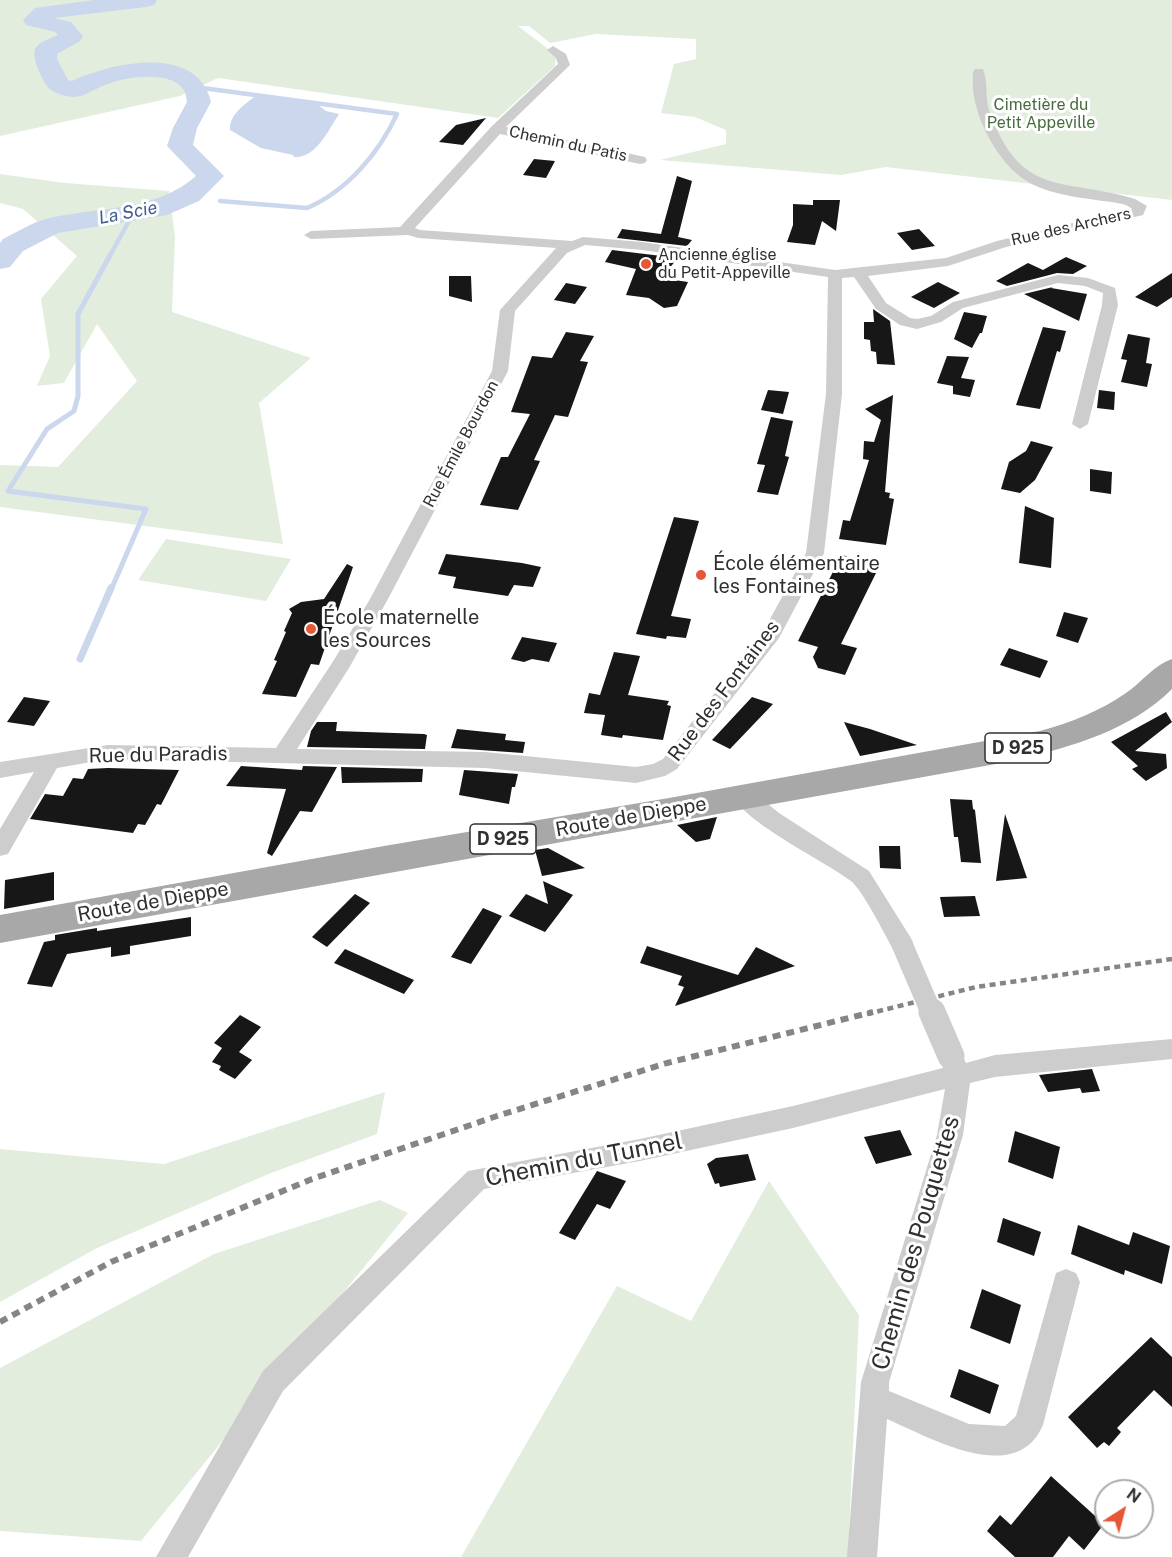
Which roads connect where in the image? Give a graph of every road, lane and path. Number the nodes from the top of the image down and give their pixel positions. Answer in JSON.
{"nodes":[{"id":1,"x":554,"y":50,"type":"dead end"},
{"id":2,"x":979,"y":72,"type":"dead end"},
{"id":3,"x":497,"y":129,"type":"junction"},
{"id":4,"x":640,"y":160,"type":"dead end"},
{"id":5,"x":407,"y":231,"type":"junction"},
{"id":6,"x":311,"y":235,"type":"dead end"},
{"id":7,"x":573,"y":245,"type":"junction"},
{"id":8,"x":858,"y":272,"type":"junction"},
{"id":9,"x":835,"y":274,"type":"junction"},
{"id":10,"x":1080,"y":424,"type":"dead end"},
{"id":11,"x":1172,"y":670,"type":"edge"},
{"id":12,"x":282,"y":754,"type":"junction"},
{"id":13,"x":51,"y":761,"type":"junction"},
{"id":14,"x":0,"y":770,"type":"edge"},
{"id":15,"x":744,"y":797,"type":"junction"},
{"id":16,"x":0,"y":848,"type":"edge"},
{"id":17,"x":0,"y":929,"type":"edge"},
{"id":18,"x":1172,"y":1049,"type":"edge"},
{"id":19,"x":955,"y":1065,"type":"junction"},
{"id":20,"x":1066,"y":1282,"type":"dead end"},
{"id":21,"x":874,"y":1399,"type":"junction"},
{"id":22,"x":171,"y":1557,"type":"edge"},
{"id":23,"x":862,"y":1557,"type":"edge"}],
"edges":[{"from":1,"to":3,"type":"street"},
{"from":2,"to":8,"type":"street","name":"Rue des Archers"},
{"from":3,"to":4,"type":"street","name":"Chemin du Patis"},
{"from":3,"to":5,"type":"street"},
{"from":5,"to":6,"type":"street"},
{"from":5,"to":7,"type":"street"},
{"from":7,"to":9,"type":"street"},
{"from":7,"to":12,"type":"street","name":"Rue Émile Bourdon"},
{"from":8,"to":9,"type":"street","name":"Rue des Archers"},
{"from":8,"to":10,"type":"street"},
{"from":9,"to":12,"type":"street","name":"Rue des Fontaines"},
{"from":11,"to":15,"type":"main road","name":"Route de Dieppe","number":"D 925"},
{"from":12,"to":13,"type":"street","name":"Rue du Paradis"},
{"from":13,"to":14,"type":"street","name":"Rue du Paradis"},
{"from":13,"to":16,"type":"street"},
{"from":15,"to":17,"type":"main road","name":"Route de Dieppe","number":"D 925"},
{"from":15,"to":19,"type":"street","name":"Chemin des Pouquettes","bridge":true},
{"from":18,"to":19,"type":"street","name":"Chemin du Tunnel"},
{"from":19,"to":21,"type":"street","name":"Chemin des Pouquettes"},
{"from":19,"to":22,"type":"street","name":"Chemin du Tunnel"},
{"from":20,"to":21,"type":"street"},
{"from":21,"to":23,"type":"street","name":"Chemin des Pouquettes"}]}
